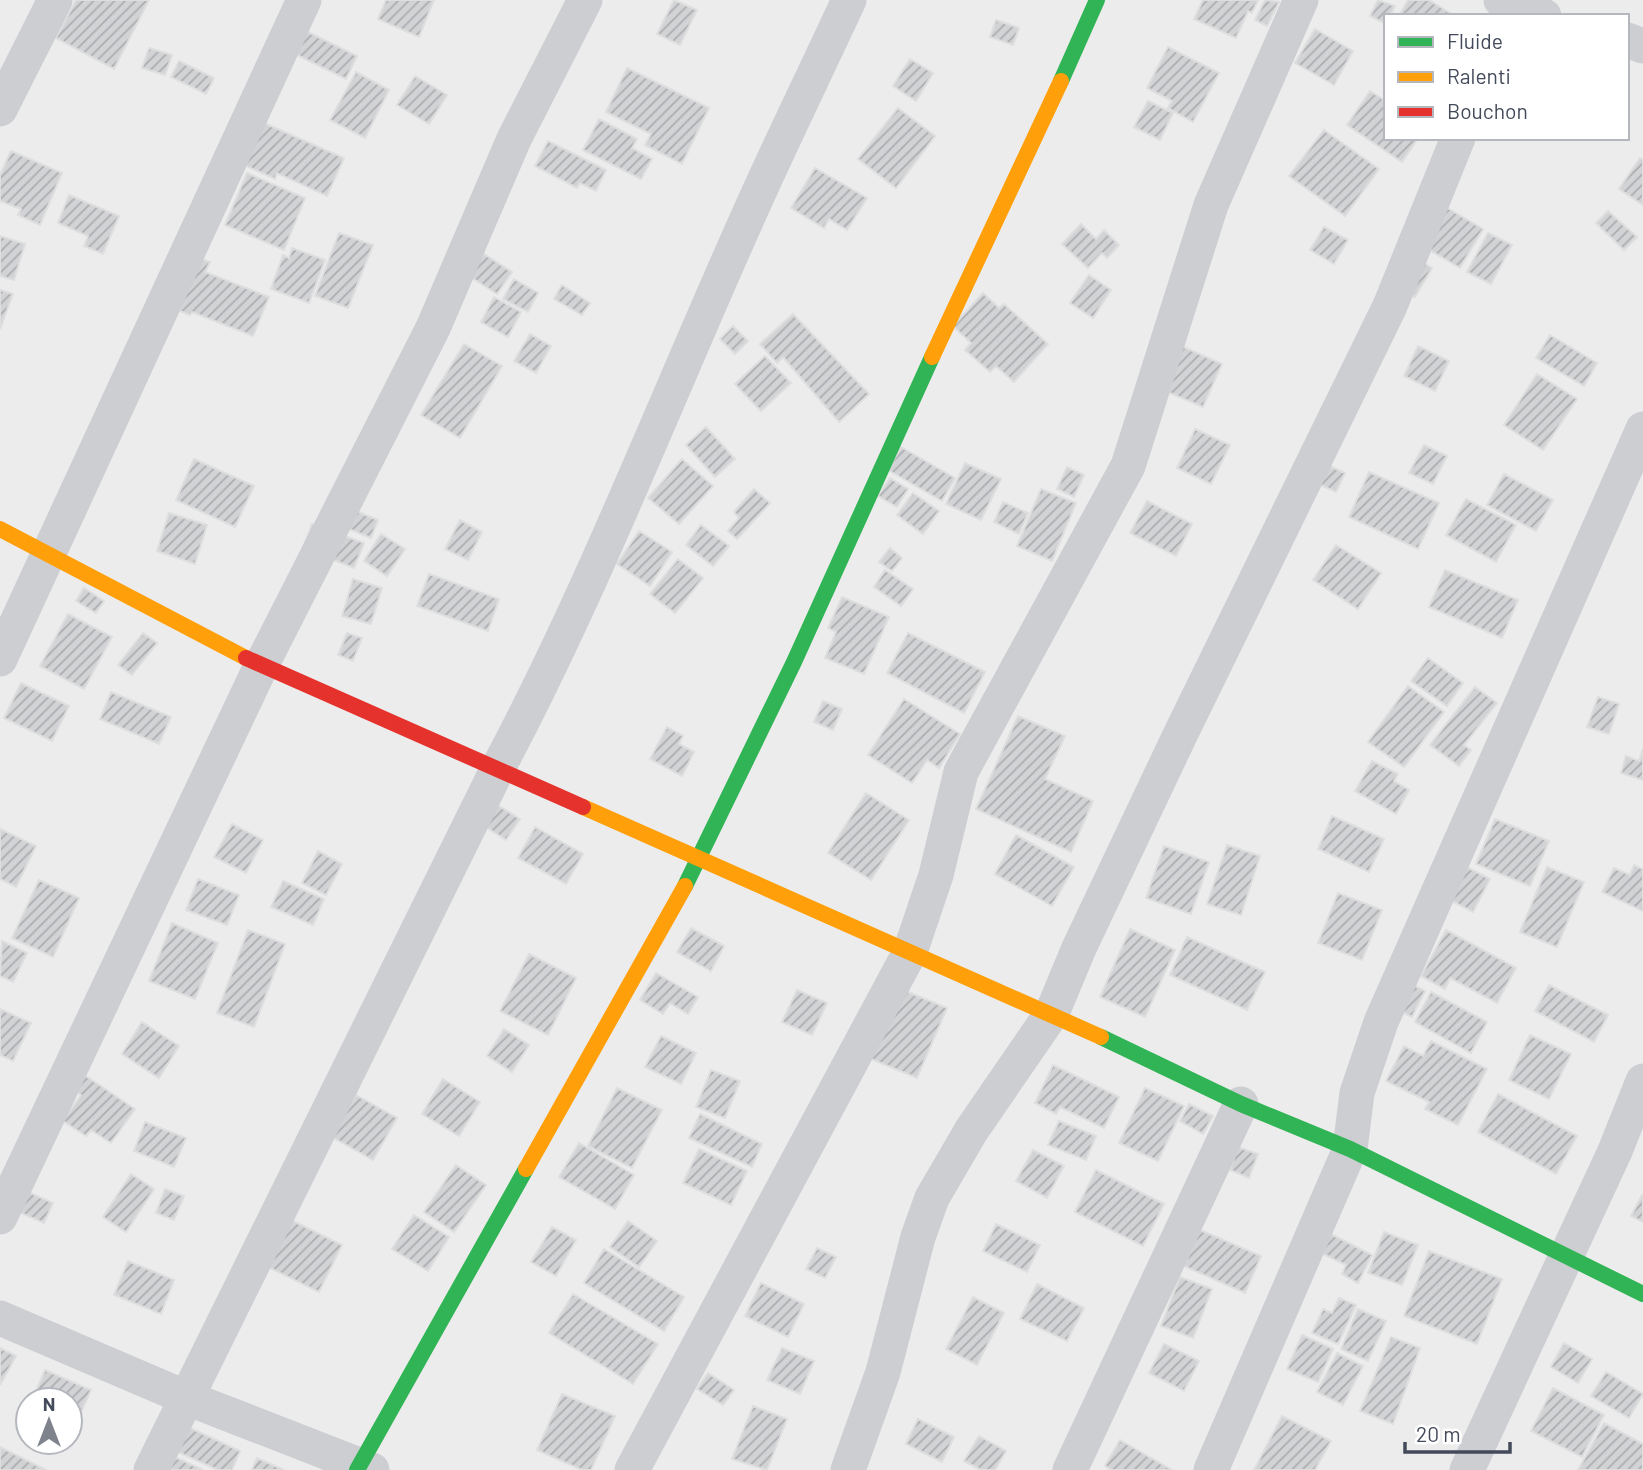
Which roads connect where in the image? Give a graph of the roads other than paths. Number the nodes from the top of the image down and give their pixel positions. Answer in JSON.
{"nodes":[{"id":1,"x":55,"y":0,"type":"edge"},
{"id":2,"x":304,"y":0,"type":"edge"},
{"id":3,"x":585,"y":0,"type":"edge"},
{"id":4,"x":849,"y":0,"type":"edge"},
{"id":5,"x":1097,"y":0,"type":"edge"},
{"id":6,"x":1301,"y":0,"type":"edge"},
{"id":7,"x":0,"y":109,"type":"edge"},
{"id":8,"x":1457,"y":140,"type":"edge"},
{"id":9,"x":1643,"y":429,"type":"edge"},
{"id":10,"x":0,"y":529,"type":"edge"},
{"id":11,"x":49,"y":552,"type":"junction"},
{"id":12,"x":0,"y":659,"type":"edge"},
{"id":13,"x":261,"y":666,"type":"junction"},
{"id":14,"x":497,"y":770,"type":"junction"},
{"id":15,"x":701,"y":858,"type":"junction"},
{"id":16,"x":910,"y":952,"type":"junction"},
{"id":17,"x":1052,"y":1013,"type":"junction"},
{"id":18,"x":1643,"y":1081,"type":"edge"},
{"id":19,"x":1241,"y":1104,"type":"junction"},
{"id":20,"x":1350,"y":1149,"type":"junction"},
{"id":21,"x":0,"y":1217,"type":"edge"},
{"id":22,"x":1566,"y":1258,"type":"junction"},
{"id":23,"x":1643,"y":1294,"type":"edge"},
{"id":24,"x":0,"y":1318,"type":"edge"},
{"id":25,"x":187,"y":1398,"type":"junction"},
{"id":26,"x":363,"y":1468,"type":"edge"},
{"id":27,"x":151,"y":1470,"type":"edge"},
{"id":28,"x":632,"y":1470,"type":"edge"},
{"id":29,"x":848,"y":1470,"type":"edge"},
{"id":30,"x":1070,"y":1470,"type":"edge"},
{"id":31,"x":1211,"y":1470,"type":"edge"},
{"id":32,"x":1466,"y":1470,"type":"edge"}],
"edges":[{"from":1,"to":7,"type":"street"},
{"from":2,"to":11,"type":"street"},
{"from":3,"to":13,"type":"street"},
{"from":4,"to":14,"type":"street"},
{"from":5,"to":15,"type":"street"},
{"from":6,"to":16,"type":"street"},
{"from":8,"to":17,"type":"street"},
{"from":9,"to":20,"type":"street"},
{"from":10,"to":11,"type":"street"},
{"from":11,"to":12,"type":"street"},
{"from":11,"to":13,"type":"street"},
{"from":13,"to":14,"type":"street"},
{"from":13,"to":21,"type":"street"},
{"from":14,"to":15,"type":"street"},
{"from":14,"to":25,"type":"street"},
{"from":15,"to":16,"type":"street"},
{"from":15,"to":26,"type":"street"},
{"from":16,"to":17,"type":"street"},
{"from":16,"to":28,"type":"street"},
{"from":17,"to":19,"type":"street"},
{"from":17,"to":29,"type":"street"},
{"from":18,"to":22,"type":"street"},
{"from":19,"to":20,"type":"street"},
{"from":19,"to":30,"type":"street"},
{"from":20,"to":22,"type":"street"},
{"from":20,"to":31,"type":"street"},
{"from":22,"to":23,"type":"street"},
{"from":22,"to":32,"type":"street"},
{"from":24,"to":25,"type":"street"},
{"from":25,"to":26,"type":"street"},
{"from":25,"to":27,"type":"street"}]}
